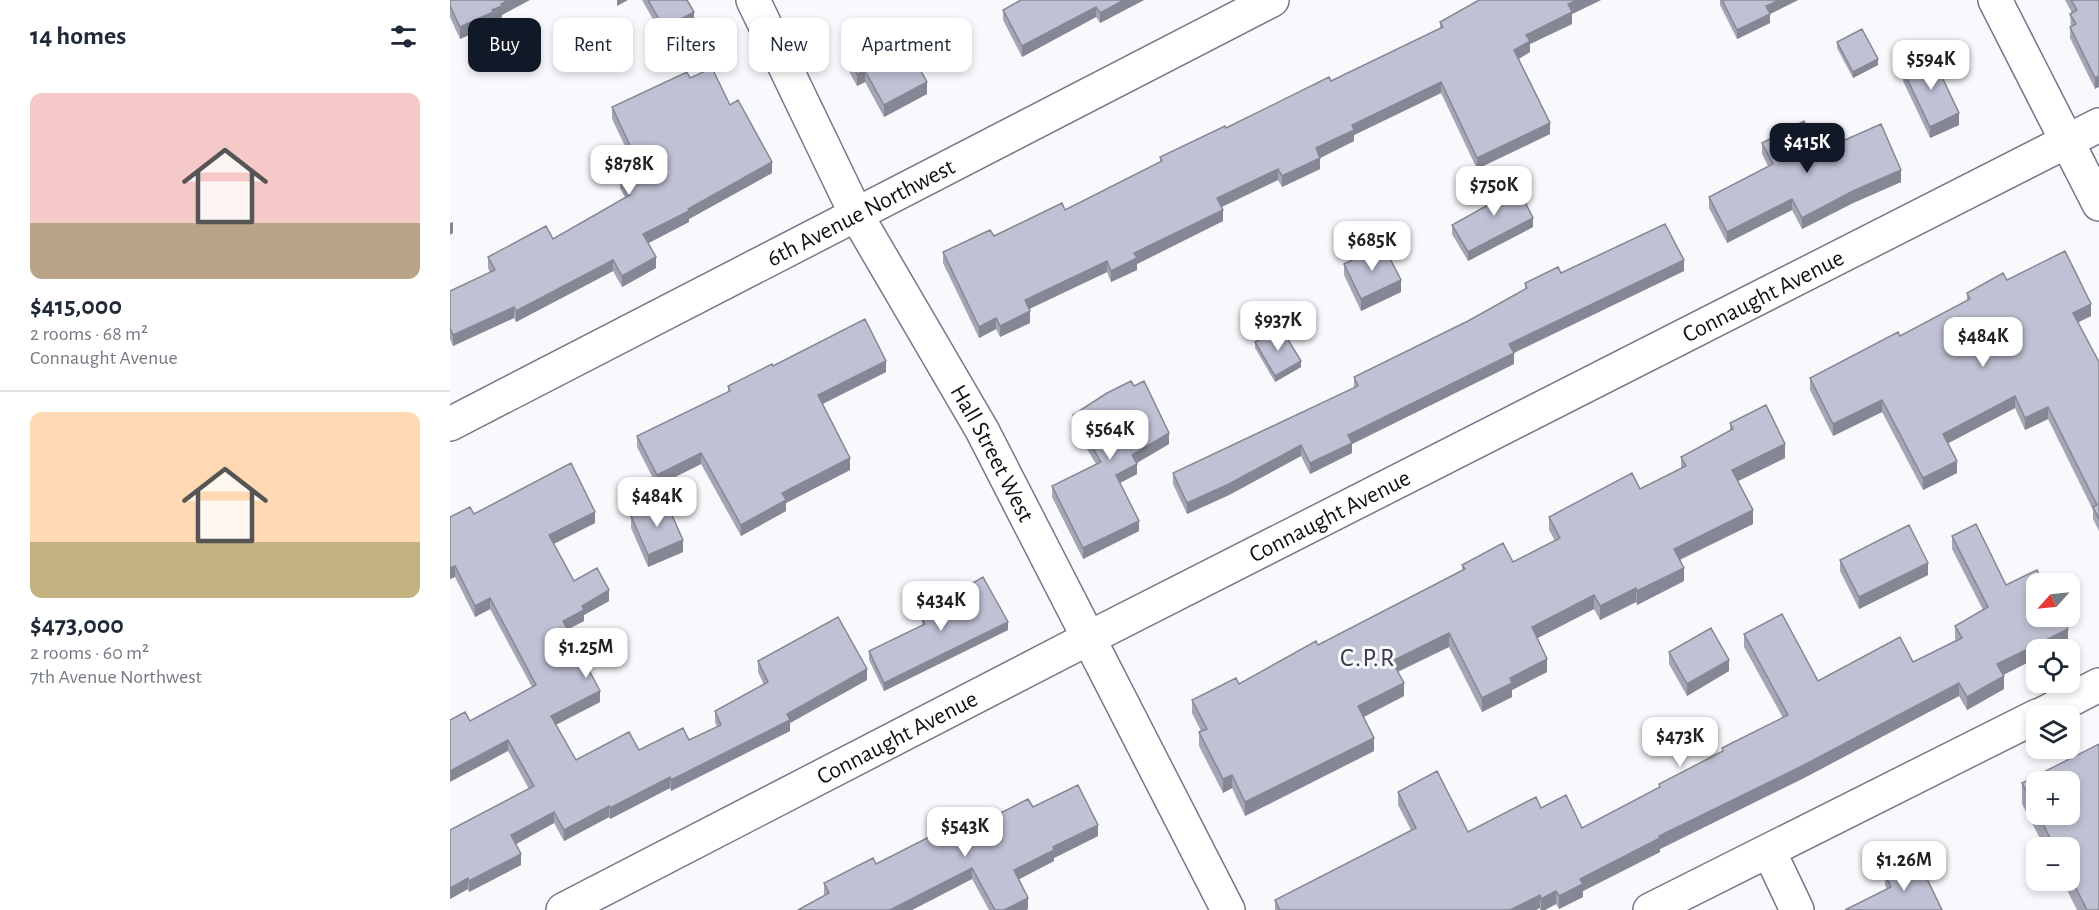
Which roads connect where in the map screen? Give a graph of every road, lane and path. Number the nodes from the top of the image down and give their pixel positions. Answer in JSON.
{"nodes":[{"id":1,"x":753,"y":0,"type":"edge"},
{"id":2,"x":1272,"y":0,"type":"edge"},
{"id":3,"x":1995,"y":0,"type":"edge"},
{"id":4,"x":2099,"y":125,"type":"edge"},
{"id":5,"x":2067,"y":141,"type":"junction"},
{"id":6,"x":2099,"y":204,"type":"edge"},
{"id":7,"x":857,"y":216,"type":"junction"},
{"id":8,"x":450,"y":424,"type":"edge"},
{"id":9,"x":1089,"y":638,"type":"junction"},
{"id":10,"x":2099,"y":685,"type":"edge"},
{"id":11,"x":2060,"y":705,"type":"edge"},
{"id":12,"x":2026,"y":722,"type":"edge"},
{"id":13,"x":1769,"y":851,"type":"junction"},
{"id":14,"x":563,"y":910,"type":"edge"},
{"id":15,"x":1228,"y":910,"type":"edge"},
{"id":16,"x":1650,"y":910,"type":"edge"},
{"id":17,"x":1797,"y":910,"type":"edge"}],
"edges":[{"from":1,"to":7,"type":"street","name":"Hall Street West"},
{"from":2,"to":7,"type":"street","name":"6th Avenue Northwest"},
{"from":3,"to":5,"type":"street"},
{"from":4,"to":5,"type":"street","name":"Connaught Avenue"},
{"from":5,"to":6,"type":"street"},
{"from":5,"to":9,"type":"street","name":"Connaught Avenue"},
{"from":7,"to":8,"type":"street","name":"6th Avenue Northwest"},
{"from":7,"to":9,"type":"street","name":"Hall Street West"},
{"from":9,"to":14,"type":"street","name":"Connaught Avenue"},
{"from":9,"to":15,"type":"street","name":"Hall Street West"},
{"from":10,"to":11,"type":"street"},
{"from":12,"to":13,"type":"street"},
{"from":13,"to":16,"type":"street"},
{"from":13,"to":17,"type":"street"}]}
